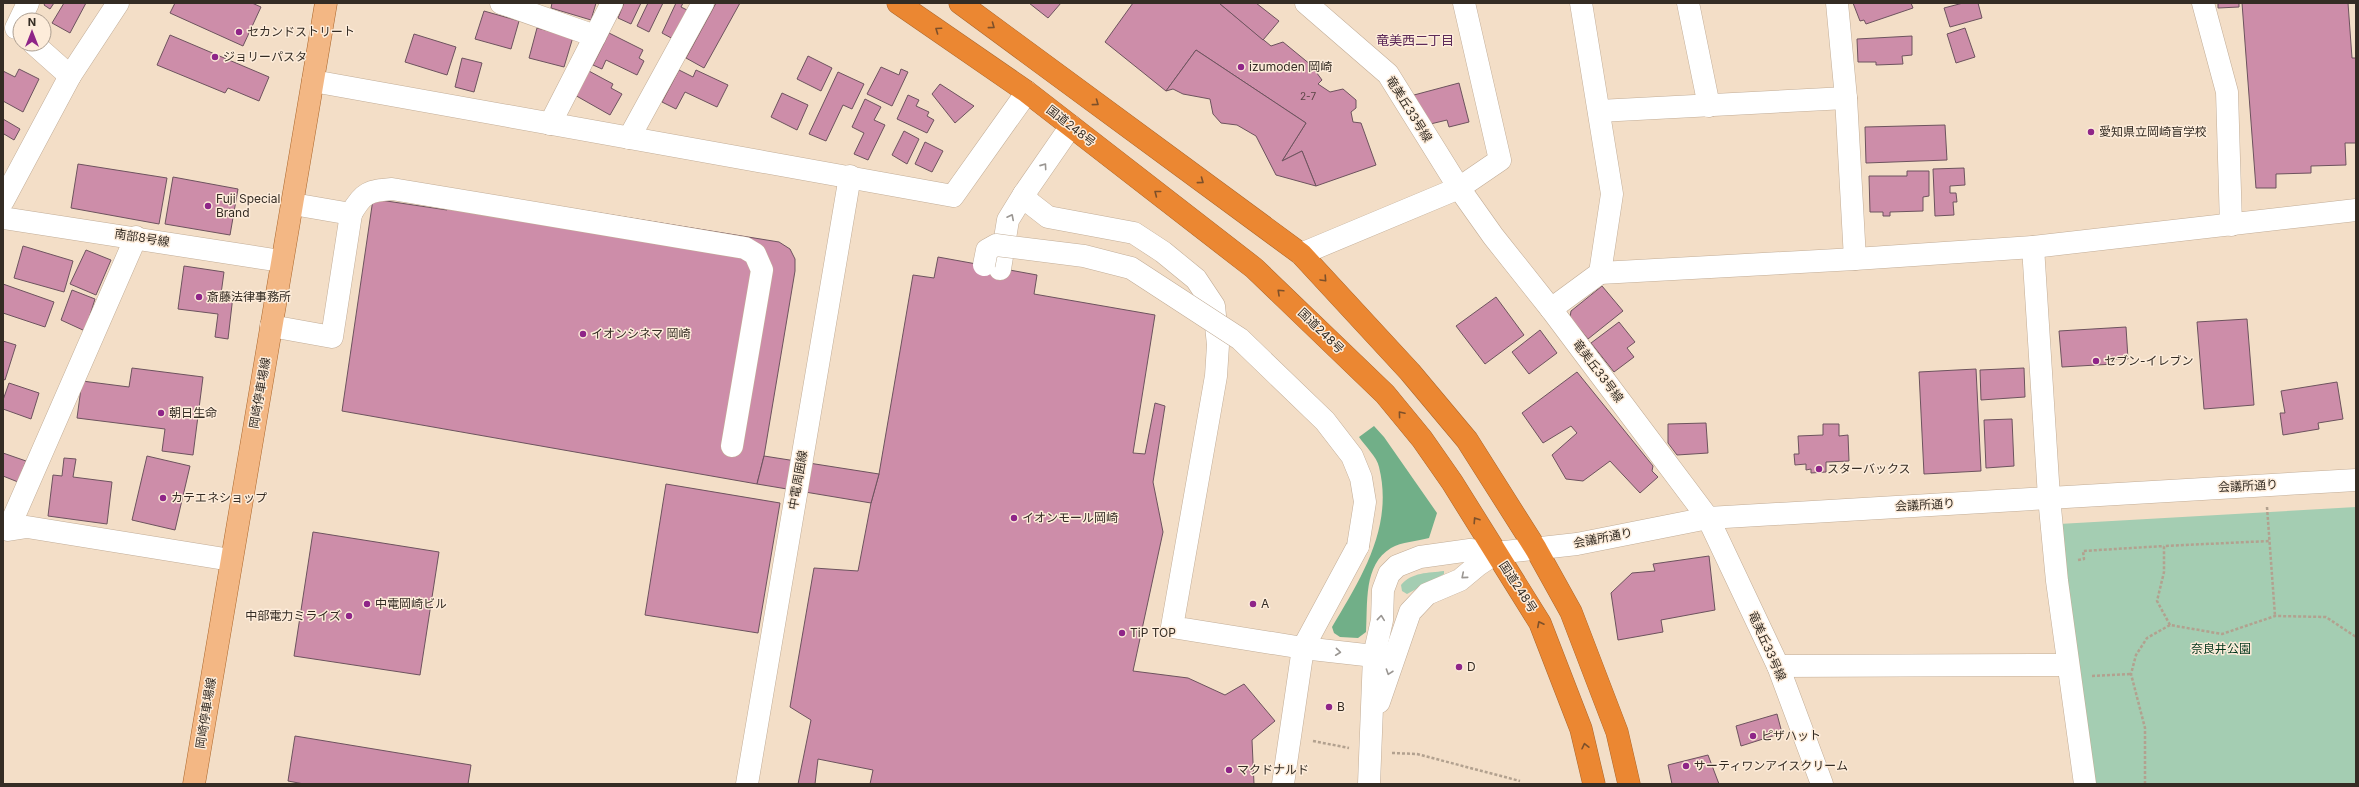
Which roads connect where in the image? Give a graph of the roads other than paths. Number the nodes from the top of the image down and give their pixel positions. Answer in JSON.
{"nodes":[{"id":1,"x":28,"y":3,"type":"edge"},
{"id":2,"x":118,"y":3,"type":"edge"},
{"id":3,"x":326,"y":3,"type":"edge"},
{"id":4,"x":500,"y":3,"type":"edge"},
{"id":5,"x":612,"y":3,"type":"edge"},
{"id":6,"x":703,"y":3,"type":"edge"},
{"id":7,"x":898,"y":3,"type":"edge"},
{"id":8,"x":960,"y":3,"type":"edge"},
{"id":9,"x":1306,"y":3,"type":"edge"},
{"id":10,"x":1464,"y":3,"type":"edge"},
{"id":11,"x":1581,"y":3,"type":"edge"},
{"id":12,"x":1688,"y":3,"type":"edge"},
{"id":13,"x":1837,"y":3,"type":"edge"},
{"id":14,"x":2202,"y":3,"type":"edge"},
{"id":15,"x":22,"y":12,"type":"edge"},
{"id":16,"x":595,"y":36,"type":"junction"},
{"id":17,"x":43,"y":52,"type":"edge"},
{"id":18,"x":70,"y":76,"type":"junction"},
{"id":19,"x":313,"y":81,"type":"junction"},
{"id":20,"x":1027,"y":92,"type":"junction"},
{"id":21,"x":1846,"y":98,"type":"junction"},
{"id":22,"x":1709,"y":106,"type":"junction"},
{"id":23,"x":1599,"y":111,"type":"junction"},
{"id":24,"x":550,"y":124,"type":"junction"},
{"id":25,"x":1071,"y":126,"type":"junction"},
{"id":26,"x":630,"y":138,"type":"junction"},
{"id":27,"x":850,"y":176,"type":"junction"},
{"id":28,"x":1459,"y":188,"type":"junction"},
{"id":29,"x":1024,"y":194,"type":"junction"},
{"id":30,"x":3,"y":201,"type":"edge"},
{"id":31,"x":293,"y":204,"type":"junction"},
{"id":32,"x":2356,"y":210,"type":"edge"},
{"id":33,"x":350,"y":214,"type":"junction"},
{"id":34,"x":3,"y":218,"type":"edge"},
{"id":35,"x":2230,"y":225,"type":"junction"},
{"id":36,"x":136,"y":237,"type":"junction"},
{"id":37,"x":2033,"y":247,"type":"junction"},
{"id":38,"x":1301,"y":254,"type":"junction"},
{"id":39,"x":1855,"y":259,"type":"junction"},
{"id":40,"x":281,"y":260,"type":"junction"},
{"id":41,"x":1600,"y":273,"type":"junction"},
{"id":42,"x":1551,"y":309,"type":"junction"},
{"id":43,"x":271,"y":326,"type":"junction"},
{"id":44,"x":732,"y":446,"type":"dead end"},
{"id":45,"x":2356,"y":480,"type":"edge"},
{"id":46,"x":2049,"y":497,"type":"junction"},
{"id":47,"x":1708,"y":518,"type":"junction"},
{"id":48,"x":6,"y":529,"type":"edge"},
{"id":49,"x":1536,"y":549,"type":"junction"},
{"id":50,"x":1496,"y":553,"type":"junction"},
{"id":51,"x":231,"y":560,"type":"junction"},
{"id":52,"x":1303,"y":648,"type":"junction"},
{"id":53,"x":1374,"y":656,"type":"junction"},
{"id":54,"x":1778,"y":666,"type":"junction"},
{"id":55,"x":2069,"y":671,"type":"junction"},
{"id":56,"x":1371,"y":725,"type":"junction"},
{"id":57,"x":194,"y":784,"type":"edge"},
{"id":58,"x":747,"y":784,"type":"edge"},
{"id":59,"x":1283,"y":784,"type":"edge"},
{"id":60,"x":1369,"y":784,"type":"edge"},
{"id":61,"x":1594,"y":784,"type":"edge"},
{"id":62,"x":1629,"y":784,"type":"edge"},
{"id":63,"x":1822,"y":784,"type":"edge"},
{"id":64,"x":2085,"y":784,"type":"edge"}],
"edges":[{"from":1,"to":15,"type":"street"},
{"from":2,"to":18,"type":"street"},
{"from":3,"to":19,"type":"main road","name":"岡崎停車場線"},
{"from":4,"to":16,"type":"street"},
{"from":5,"to":16,"type":"street"},
{"from":6,"to":26,"type":"street"},
{"from":20,"to":7,"type":"highway","name":"国道248号","one_way":true},
{"from":8,"to":38,"type":"highway","one_way":true},
{"from":9,"to":28,"type":"street","name":"竜美丘33号線"},
{"from":10,"to":28,"type":"street"},
{"from":11,"to":23,"type":"street"},
{"from":12,"to":22,"type":"street"},
{"from":13,"to":21,"type":"street"},
{"from":14,"to":35,"type":"street"},
{"from":16,"to":24,"type":"street"},
{"from":17,"to":18,"type":"street"},
{"from":18,"to":30,"type":"street"},
{"from":19,"to":24,"type":"street"},
{"from":19,"to":31,"type":"main road","name":"岡崎停車場線"},
{"from":20,"to":25,"type":"highway","name":"国道248号"},
{"from":20,"to":27,"type":"street"},
{"from":21,"to":22,"type":"street"},
{"from":21,"to":39,"type":"street"},
{"from":22,"to":23,"type":"street"},
{"from":23,"to":41,"type":"street"},
{"from":24,"to":26,"type":"street"},
{"from":29,"to":25,"type":"street","one_way":true},
{"from":50,"to":25,"type":"highway","name":"国道248号","one_way":true},
{"from":26,"to":27,"type":"street"},
{"from":27,"to":58,"type":"street","name":"中電周囲線"},
{"from":28,"to":38,"type":"street"},
{"from":28,"to":42,"type":"street","name":"竜美丘33号線"},
{"from":29,"to":52,"type":"street"},
{"from":52,"to":29,"type":"street","one_way":true,"bridge":true},
{"from":31,"to":33,"type":"street"},
{"from":31,"to":40,"type":"main road","name":"岡崎停車場線"},
{"from":32,"to":35,"type":"street"},
{"from":33,"to":43,"type":"street"},
{"from":33,"to":44,"type":"street"},
{"from":34,"to":36,"type":"street","name":"南部8号線"},
{"from":35,"to":37,"type":"street"},
{"from":36,"to":40,"type":"street","name":"南部8号線"},
{"from":36,"to":48,"type":"street"},
{"from":37,"to":39,"type":"street"},
{"from":37,"to":46,"type":"street"},
{"from":38,"to":49,"type":"highway","one_way":true},
{"from":39,"to":41,"type":"street"},
{"from":40,"to":43,"type":"main road","name":"岡崎停車場線"},
{"from":41,"to":42,"type":"street"},
{"from":42,"to":47,"type":"street","name":"竜美丘33号線"},
{"from":43,"to":51,"type":"main road","name":"岡崎停車場線"},
{"from":45,"to":46,"type":"street","name":"会議所通り"},
{"from":46,"to":47,"type":"street","name":"会議所通り"},
{"from":46,"to":55,"type":"street"},
{"from":47,"to":49,"type":"street","name":"会議所通り"},
{"from":47,"to":54,"type":"street","name":"竜美丘33号線"},
{"from":48,"to":51,"type":"street"},
{"from":49,"to":50,"type":"street","name":"会議所通り"},
{"from":49,"to":62,"type":"highway"},
{"from":53,"to":50,"type":"street","one_way":true},
{"from":50,"to":56,"type":"street","one_way":true},
{"from":61,"to":50,"type":"highway","name":"国道248号","one_way":true},
{"from":51,"to":57,"type":"main road","name":"岡崎停車場線"},
{"from":52,"to":53,"type":"street","one_way":true},
{"from":52,"to":59,"type":"street"},
{"from":53,"to":56,"type":"street"},
{"from":54,"to":55,"type":"street"},
{"from":54,"to":63,"type":"street","name":"竜美丘33号線"},
{"from":55,"to":64,"type":"street"},
{"from":56,"to":60,"type":"street"}]}
